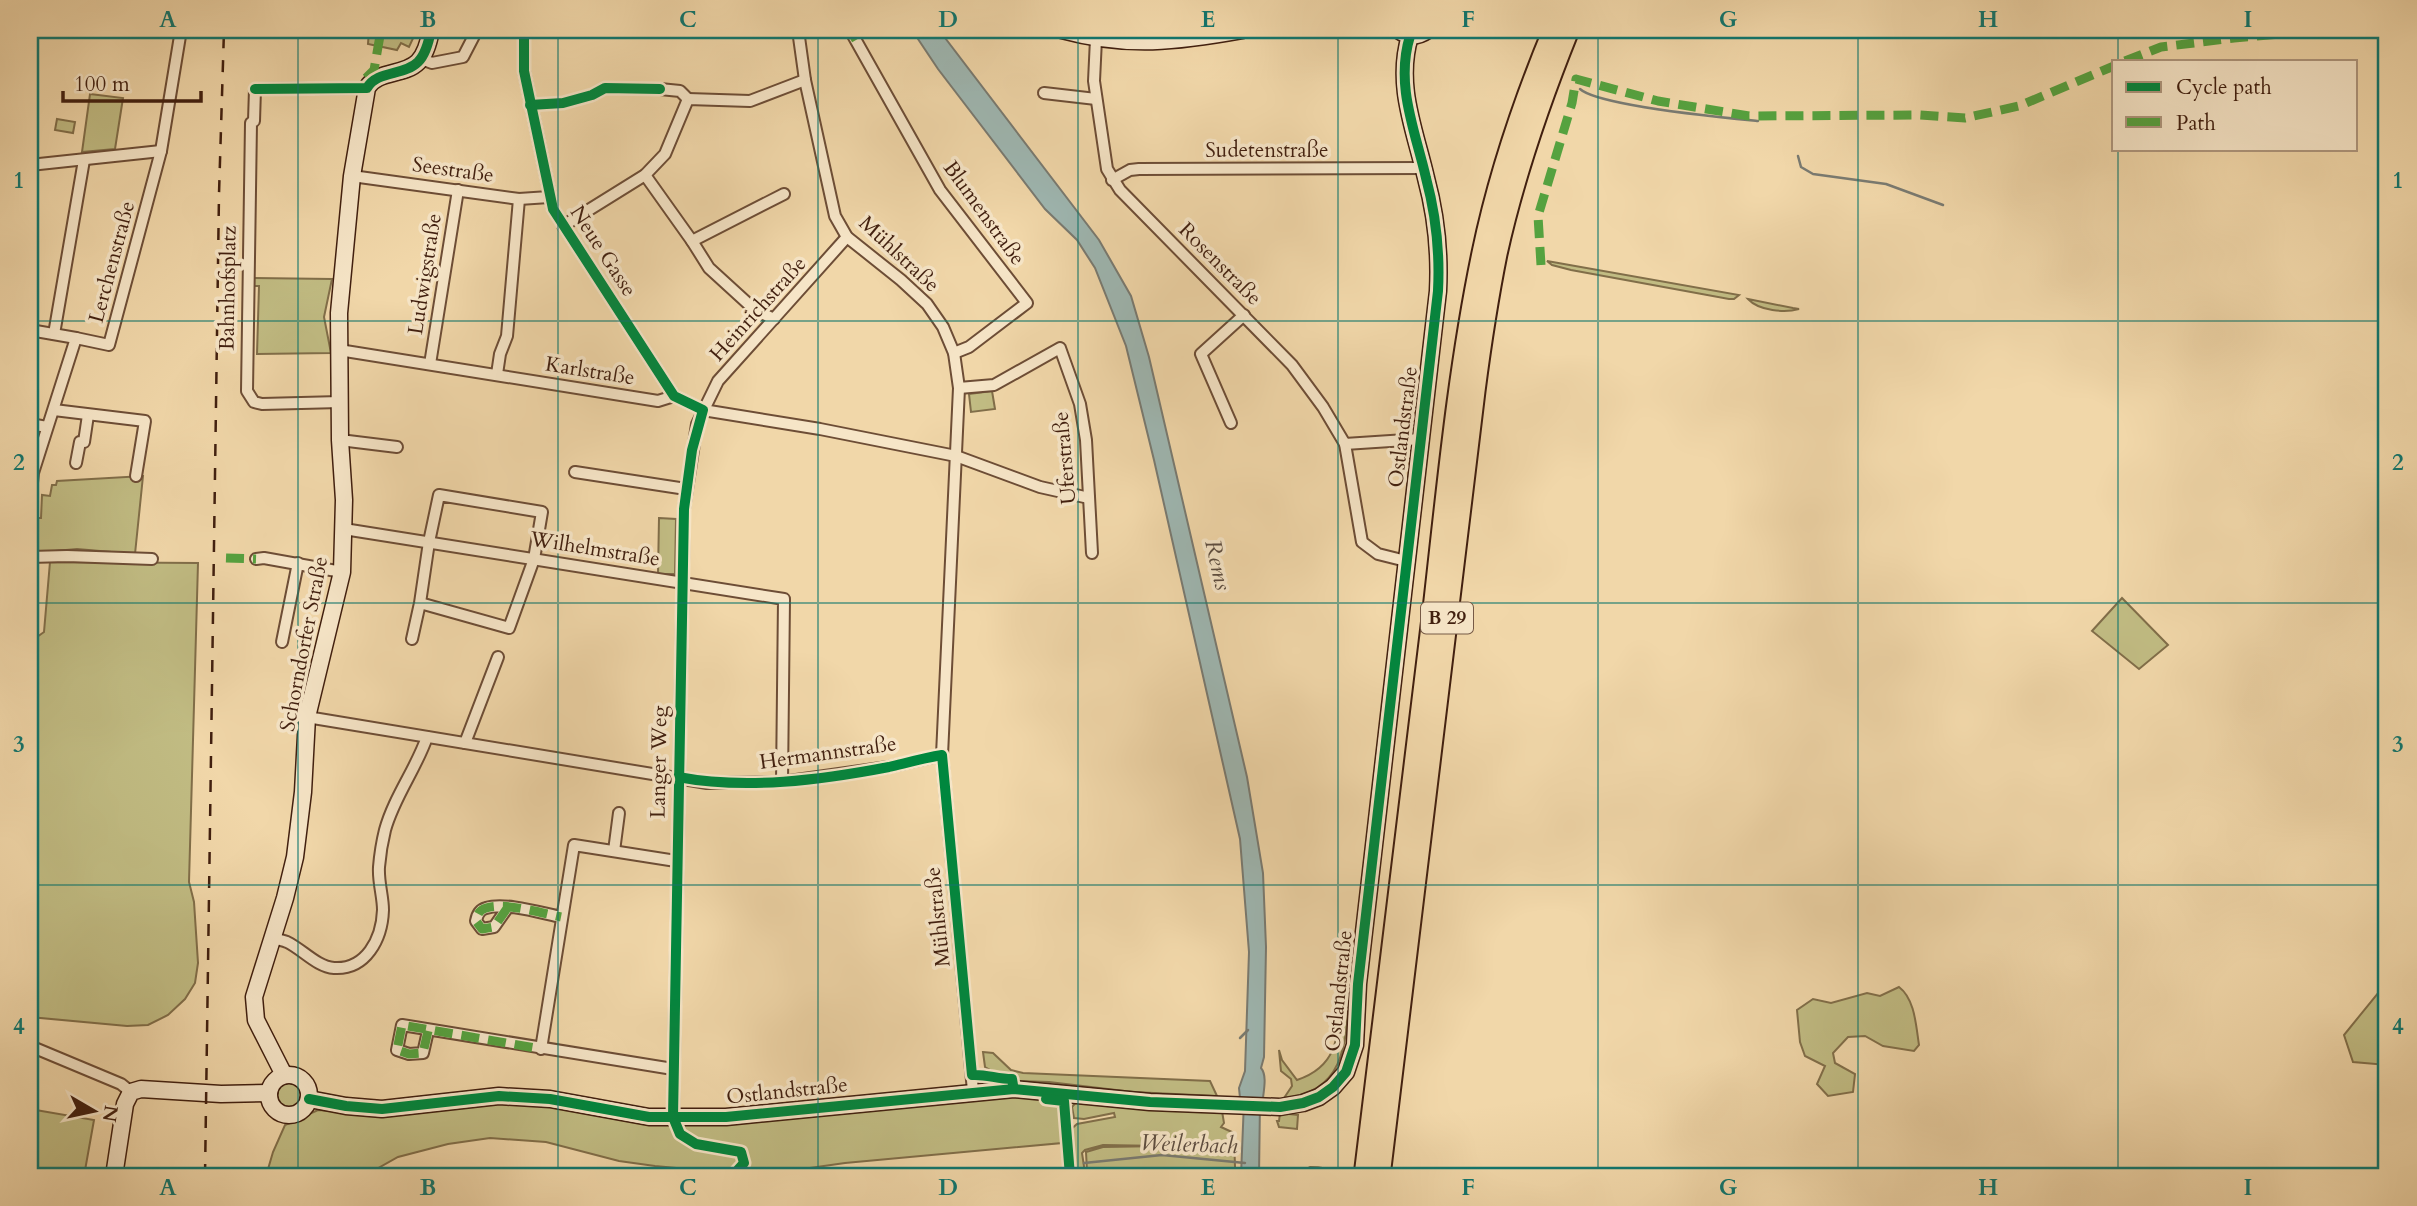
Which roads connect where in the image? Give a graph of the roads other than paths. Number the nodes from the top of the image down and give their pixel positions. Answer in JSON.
{"nodes":[{"id":1,"x":181,"y":30,"type":"edge"},
{"id":2,"x":431,"y":30,"type":"edge"},
{"id":3,"x":477,"y":30,"type":"edge"},
{"id":4,"x":524,"y":30,"type":"edge"},
{"id":5,"x":798,"y":30,"type":"edge"},
{"id":6,"x":850,"y":30,"type":"edge"},
{"id":7,"x":1062,"y":30,"type":"edge"},
{"id":8,"x":1243,"y":30,"type":"edge"},
{"id":9,"x":1428,"y":30,"type":"edge"},
{"id":10,"x":1546,"y":30,"type":"edge"},
{"id":11,"x":1553,"y":30,"type":"edge"},
{"id":12,"x":1569,"y":30,"type":"edge"},
{"id":13,"x":1404,"y":33,"type":"edge"},
{"id":14,"x":1152,"y":36,"type":"edge"},
{"id":15,"x":1096,"y":39,"type":"junction"},
{"id":16,"x":421,"y":59,"type":"junction"},
{"id":17,"x":1534,"y":76,"type":"junction"},
{"id":18,"x":805,"y":80,"type":"junction"},
{"id":19,"x":369,"y":86,"type":"junction"},
{"id":20,"x":660,"y":89,"type":"dead end"},
{"id":21,"x":1044,"y":93,"type":"dead end"},
{"id":22,"x":688,"y":99,"type":"junction"},
{"id":23,"x":1096,"y":99,"type":"junction"},
{"id":24,"x":161,"y":151,"type":"junction"},
{"id":25,"x":84,"y":160,"type":"junction"},
{"id":26,"x":30,"y":166,"type":"edge"},
{"id":27,"x":1423,"y":168,"type":"junction"},
{"id":28,"x":645,"y":175,"type":"junction"},
{"id":29,"x":352,"y":176,"type":"junction"},
{"id":30,"x":1112,"y":180,"type":"junction"},
{"id":31,"x":458,"y":190,"type":"junction"},
{"id":32,"x":784,"y":194,"type":"dead end"},
{"id":33,"x":549,"y":197,"type":"junction"},
{"id":34,"x":519,"y":199,"type":"junction"},
{"id":35,"x":563,"y":226,"type":"junction"},
{"id":36,"x":847,"y":237,"type":"junction"},
{"id":37,"x":692,"y":240,"type":"junction"},
{"id":38,"x":1244,"y":315,"type":"junction"},
{"id":39,"x":774,"y":319,"type":"junction"},
{"id":40,"x":30,"y":330,"type":"edge"},
{"id":41,"x":54,"y":334,"type":"junction"},
{"id":42,"x":76,"y":338,"type":"junction"},
{"id":43,"x":339,"y":350,"type":"junction"},
{"id":44,"x":954,"y":353,"type":"junction"},
{"id":45,"x":430,"y":364,"type":"junction"},
{"id":46,"x":497,"y":374,"type":"junction"},
{"id":47,"x":959,"y":388,"type":"junction"},
{"id":48,"x":674,"y":396,"type":"junction"},
{"id":49,"x":340,"y":402,"type":"junction"},
{"id":50,"x":54,"y":410,"type":"junction"},
{"id":51,"x":703,"y":410,"type":"junction"},
{"id":52,"x":88,"y":415,"type":"junction"},
{"id":53,"x":1231,"y":423,"type":"dead end"},
{"id":54,"x":30,"y":424,"type":"edge"},
{"id":55,"x":47,"y":428,"type":"junction"},
{"id":56,"x":1421,"y":439,"type":"junction"},
{"id":57,"x":340,"y":440,"type":"junction"},
{"id":58,"x":1345,"y":444,"type":"junction"},
{"id":59,"x":397,"y":447,"type":"dead end"},
{"id":60,"x":956,"y":456,"type":"junction"},
{"id":61,"x":76,"y":463,"type":"dead end"},
{"id":62,"x":575,"y":472,"type":"dead end"},
{"id":63,"x":136,"y":476,"type":"dead end"},
{"id":64,"x":686,"y":489,"type":"junction"},
{"id":65,"x":1089,"y":498,"type":"junction"},
{"id":66,"x":30,"y":502,"type":"edge"},
{"id":67,"x":344,"y":528,"type":"junction"},
{"id":68,"x":429,"y":542,"type":"junction"},
{"id":69,"x":1092,"y":553,"type":"dead end"},
{"id":70,"x":30,"y":557,"type":"edge"},
{"id":71,"x":152,"y":559,"type":"dead end"},
{"id":72,"x":256,"y":559,"type":"dead end"},
{"id":73,"x":534,"y":559,"type":"junction"},
{"id":74,"x":1406,"y":561,"type":"junction"},
{"id":75,"x":298,"y":563,"type":"junction"},
{"id":76,"x":342,"y":572,"type":"junction"},
{"id":77,"x":682,"y":582,"type":"junction"},
{"id":78,"x":421,"y":603,"type":"junction"},
{"id":79,"x":412,"y":639,"type":"dead end"},
{"id":80,"x":282,"y":642,"type":"dead end"},
{"id":81,"x":498,"y":657,"type":"dead end"},
{"id":82,"x":307,"y":718,"type":"junction"},
{"id":83,"x":427,"y":737,"type":"junction"},
{"id":84,"x":465,"y":743,"type":"junction"},
{"id":85,"x":942,"y":755,"type":"junction"},
{"id":86,"x":678,"y":777,"type":"junction"},
{"id":87,"x":782,"y":782,"type":"junction"},
{"id":88,"x":619,"y":813,"type":"dead end"},
{"id":89,"x":614,"y":851,"type":"junction"},
{"id":90,"x":676,"y":861,"type":"junction"},
{"id":91,"x":508,"y":907,"type":"dead end"},
{"id":92,"x":561,"y":916,"type":"junction"},
{"id":93,"x":271,"y":937,"type":"junction"},
{"id":94,"x":428,"y":1031,"type":"dead end"},
{"id":95,"x":30,"y":1046,"type":"edge"},
{"id":96,"x":541,"y":1049,"type":"junction"},
{"id":97,"x":673,"y":1069,"type":"junction"},
{"id":98,"x":284,"y":1075,"type":"junction"},
{"id":99,"x":973,"y":1091,"type":"junction"},
{"id":100,"x":131,"y":1092,"type":"junction"},
{"id":101,"x":269,"y":1093,"type":"junction"},
{"id":102,"x":309,"y":1100,"type":"junction"},
{"id":103,"x":673,"y":1117,"type":"junction"},
{"id":104,"x":114,"y":1176,"type":"edge"},
{"id":105,"x":1364,"y":1176,"type":"edge"},
{"id":106,"x":1380,"y":1176,"type":"edge"}],
"edges":[{"from":1,"to":24,"type":"street","name":"Lerchenstraße"},
{"from":2,"to":16,"type":"street"},
{"from":3,"to":16,"type":"street"},
{"from":4,"to":33,"type":"street","name":"Neue Gasse"},
{"from":5,"to":18,"type":"street","name":"Mühlstraße"},
{"from":6,"to":44,"type":"street","name":"Blumenstraße"},
{"from":7,"to":15,"type":"street"},
{"from":8,"to":14,"type":"street"},
{"from":9,"to":13,"type":"street"},
{"from":10,"to":17,"type":"highway"},
{"from":11,"to":17,"type":"highway","number":"B 29"},
{"from":12,"to":106,"type":"highway","number":"B 29"},
{"from":13,"to":27,"type":"street","name":"Ostlandstraße"},
{"from":14,"to":15,"type":"street"},
{"from":15,"to":23,"type":"street","name":"Rosenstraße"},
{"from":16,"to":19,"type":"street"},
{"from":17,"to":105,"type":"highway","number":"B 29"},
{"from":18,"to":22,"type":"street"},
{"from":18,"to":36,"type":"street","name":"Mühlstraße"},
{"from":19,"to":29,"type":"street","name":"Schorndorfer Straße"},
{"from":19,"to":49,"type":"street","name":"Bahnhofsplatz"},
{"from":20,"to":22,"type":"street"},
{"from":21,"to":23,"type":"street"},
{"from":22,"to":28,"type":"street"},
{"from":23,"to":30,"type":"street","name":"Rosenstraße"},
{"from":24,"to":25,"type":"street"},
{"from":24,"to":42,"type":"street","name":"Lerchenstraße"},
{"from":25,"to":26,"type":"street"},
{"from":25,"to":41,"type":"street"},
{"from":27,"to":30,"type":"street","name":"Sudetenstraße"},
{"from":27,"to":56,"type":"street","name":"Ostlandstraße"},
{"from":28,"to":35,"type":"street"},
{"from":28,"to":37,"type":"street"},
{"from":29,"to":31,"type":"street","name":"Seestraße"},
{"from":29,"to":43,"type":"street","name":"Schorndorfer Straße"},
{"from":30,"to":38,"type":"street","name":"Rosenstraße"},
{"from":31,"to":34,"type":"street","name":"Seestraße"},
{"from":31,"to":45,"type":"street","name":"Ludwigstraße"},
{"from":32,"to":37,"type":"street"},
{"from":33,"to":34,"type":"street","name":"Seestraße"},
{"from":33,"to":35,"type":"street","name":"Neue Gasse"},
{"from":34,"to":46,"type":"street"},
{"from":35,"to":48,"type":"street","name":"Neue Gasse"},
{"from":36,"to":39,"type":"street","name":"Heinrichstraße"},
{"from":36,"to":44,"type":"street","name":"Mühlstraße"},
{"from":37,"to":39,"type":"street"},
{"from":38,"to":53,"type":"street"},
{"from":38,"to":58,"type":"street","name":"Rosenstraße"},
{"from":39,"to":51,"type":"street","name":"Heinrichstraße"},
{"from":40,"to":41,"type":"street"},
{"from":41,"to":42,"type":"street"},
{"from":42,"to":50,"type":"street","name":"Lerchenstraße"},
{"from":43,"to":45,"type":"street","name":"Karlstraße"},
{"from":43,"to":49,"type":"street","name":"Schorndorfer Straße"},
{"from":44,"to":47,"type":"street","name":"Mühlstraße"},
{"from":45,"to":46,"type":"street","name":"Karlstraße"},
{"from":46,"to":48,"type":"street","name":"Karlstraße"},
{"from":47,"to":60,"type":"street","name":"Mühlstraße"},
{"from":47,"to":65,"type":"street","name":"Uferstraße"},
{"from":48,"to":51,"type":"street","name":"Karlstraße"},
{"from":49,"to":57,"type":"street","name":"Schorndorfer Straße"},
{"from":50,"to":52,"type":"street"},
{"from":50,"to":55,"type":"street","name":"Lerchenstraße"},
{"from":51,"to":60,"type":"street","name":"Karlstraße"},
{"from":51,"to":64,"type":"street","name":"Langer Weg"},
{"from":52,"to":61,"type":"street"},
{"from":52,"to":63,"type":"street"},
{"from":54,"to":55,"type":"street"},
{"from":55,"to":66,"type":"street","name":"Lerchenstraße"},
{"from":56,"to":58,"type":"street"},
{"from":56,"to":74,"type":"street","name":"Ostlandstraße"},
{"from":57,"to":59,"type":"street"},
{"from":57,"to":67,"type":"street","name":"Schorndorfer Straße"},
{"from":58,"to":74,"type":"street","name":"Rosenstraße"},
{"from":60,"to":65,"type":"street","name":"Karlstraße"},
{"from":60,"to":85,"type":"street","name":"Mühlstraße"},
{"from":62,"to":64,"type":"street"},
{"from":64,"to":77,"type":"street","name":"Langer Weg"},
{"from":65,"to":69,"type":"street","name":"Uferstraße"},
{"from":67,"to":68,"type":"street","name":"Wilhelmstraße"},
{"from":67,"to":76,"type":"street","name":"Schorndorfer Straße"},
{"from":68,"to":73,"type":"street","name":"Wilhelmstraße"},
{"from":68,"to":73,"type":"street"},
{"from":68,"to":78,"type":"street"},
{"from":70,"to":71,"type":"street"},
{"from":72,"to":75,"type":"street"},
{"from":73,"to":77,"type":"street","name":"Wilhelmstraße"},
{"from":73,"to":78,"type":"street"},
{"from":74,"to":99,"type":"street","name":"Ostlandstraße"},
{"from":75,"to":76,"type":"street"},
{"from":75,"to":80,"type":"street"},
{"from":76,"to":82,"type":"street","name":"Schorndorfer Straße"},
{"from":77,"to":86,"type":"street","name":"Langer Weg"},
{"from":77,"to":87,"type":"street","name":"Wilhelmstraße"},
{"from":78,"to":79,"type":"street"},
{"from":81,"to":84,"type":"street"},
{"from":82,"to":83,"type":"street","name":"Hermannstraße"},
{"from":82,"to":93,"type":"street","name":"Schorndorfer Straße"},
{"from":83,"to":84,"type":"street","name":"Hermannstraße"},
{"from":83,"to":93,"type":"street"},
{"from":84,"to":86,"type":"street","name":"Hermannstraße"},
{"from":85,"to":87,"type":"street","name":"Hermannstraße"},
{"from":85,"to":99,"type":"street","name":"Mühlstraße"},
{"from":86,"to":87,"type":"street","name":"Hermannstraße"},
{"from":86,"to":90,"type":"street","name":"Langer Weg"},
{"from":88,"to":89,"type":"street"},
{"from":89,"to":90,"type":"street"},
{"from":89,"to":92,"type":"street"},
{"from":90,"to":97,"type":"street","name":"Langer Weg"},
{"from":91,"to":92,"type":"street"},
{"from":92,"to":96,"type":"street"},
{"from":93,"to":98,"type":"street","name":"Schorndorfer Straße"},
{"from":94,"to":96,"type":"street"},
{"from":95,"to":100,"type":"street"},
{"from":96,"to":97,"type":"street"},
{"from":97,"to":103,"type":"street","name":"Langer Weg"},
{"from":98,"to":101,"type":"street"},
{"from":98,"to":102,"type":"street"},
{"from":99,"to":103,"type":"street","name":"Ostlandstraße"},
{"from":100,"to":101,"type":"street"},
{"from":100,"to":104,"type":"street"},
{"from":101,"to":102,"type":"street"},
{"from":102,"to":103,"type":"street","name":"Ostlandstraße"}]}
